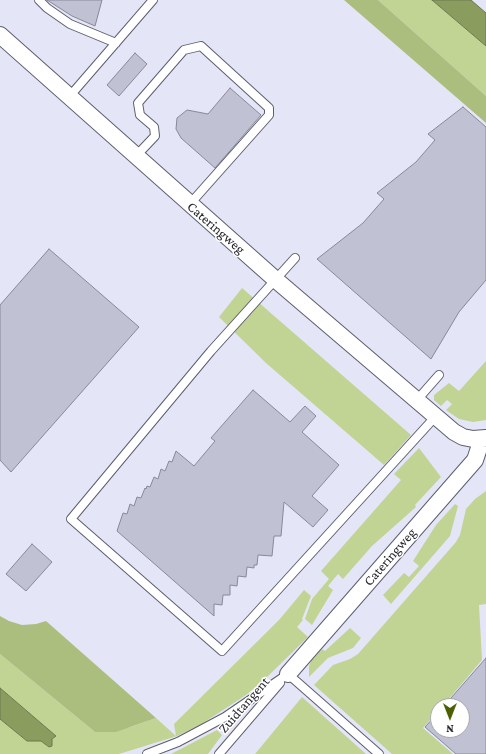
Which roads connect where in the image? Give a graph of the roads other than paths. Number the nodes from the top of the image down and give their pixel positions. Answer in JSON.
{"nodes":[{"id":1,"x":38,"y":0,"type":"edge"},
{"id":2,"x":153,"y":0,"type":"edge"},
{"id":3,"x":0,"y":35,"type":"edge"},
{"id":4,"x":116,"y":43,"type":"junction"},
{"id":5,"x":69,"y":96,"type":"junction"},
{"id":6,"x":136,"y":156,"type":"junction"},
{"id":7,"x":190,"y":205,"type":"junction"},
{"id":8,"x":295,"y":258,"type":"dead end"},
{"id":9,"x":276,"y":280,"type":"junction"},
{"id":10,"x":439,"y":375,"type":"dead end"},
{"id":11,"x":417,"y":400,"type":"junction"},
{"id":12,"x":436,"y":416,"type":"junction"},
{"id":13,"x":484,"y":439,"type":"edge"},
{"id":14,"x":288,"y":674,"type":"junction"},
{"id":15,"x":147,"y":754,"type":"edge"},
{"id":16,"x":219,"y":754,"type":"edge"},
{"id":17,"x":379,"y":754,"type":"edge"}],
"edges":[{"from":1,"to":4,"type":"lane"},
{"from":2,"to":4,"type":"lane"},
{"from":3,"to":5,"type":"street","name":"Cateringweg"},
{"from":4,"to":5,"type":"lane"},
{"from":5,"to":6,"type":"street","name":"Cateringweg"},
{"from":6,"to":7,"type":"street","name":"Cateringweg"},
{"from":6,"to":7,"type":"lane"},
{"from":7,"to":9,"type":"street","name":"Cateringweg"},
{"from":8,"to":9,"type":"lane"},
{"from":9,"to":11,"type":"street","name":"Cateringweg"},
{"from":9,"to":12,"type":"lane"},
{"from":10,"to":11,"type":"lane"},
{"from":11,"to":12,"type":"street","name":"Cateringweg"},
{"from":12,"to":13,"type":"street","name":"Cateringweg"},
{"from":13,"to":14,"type":"street","name":"Cateringweg"},
{"from":14,"to":15,"type":"lane"},
{"from":14,"to":16,"type":"lane","name":"Zuidtangent"},
{"from":14,"to":17,"type":"lane"}]}
